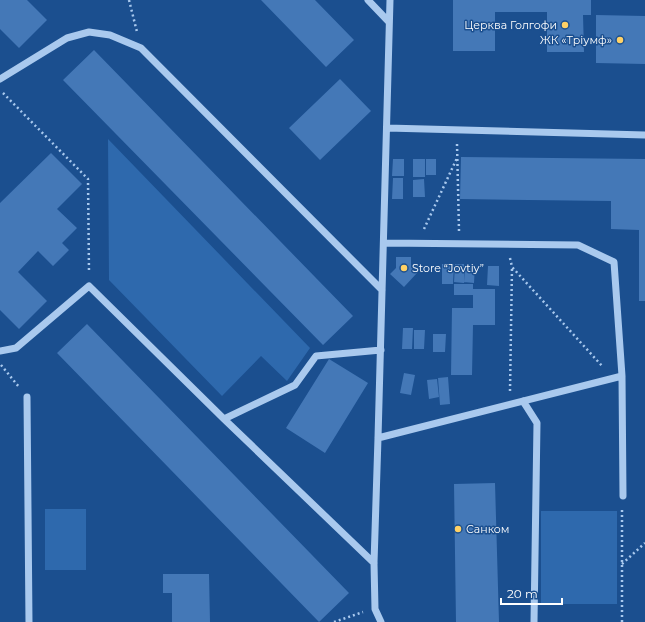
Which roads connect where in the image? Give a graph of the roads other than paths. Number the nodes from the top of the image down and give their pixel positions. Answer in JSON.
{"nodes":[{"id":1,"x":368,"y":0,"type":"edge"},
{"id":2,"x":390,"y":0,"type":"edge"},
{"id":3,"x":389,"y":22,"type":"junction"},
{"id":4,"x":0,"y":79,"type":"edge"},
{"id":5,"x":386,"y":128,"type":"junction"},
{"id":6,"x":645,"y":135,"type":"edge"},
{"id":7,"x":384,"y":243,"type":"junction"},
{"id":8,"x":382,"y":290,"type":"junction"},
{"id":9,"x":381,"y":350,"type":"junction"},
{"id":10,"x":0,"y":351,"type":"edge"},
{"id":11,"x":622,"y":376,"type":"junction"},
{"id":12,"x":27,"y":397,"type":"road end"},
{"id":13,"x":523,"y":400,"type":"junction"},
{"id":14,"x":224,"y":419,"type":"junction"},
{"id":15,"x":378,"y":438,"type":"junction"},
{"id":16,"x":622,"y":496,"type":"road end"},
{"id":17,"x":374,"y":563,"type":"junction"},
{"id":18,"x":29,"y":622,"type":"edge"},
{"id":19,"x":381,"y":622,"type":"edge"},
{"id":20,"x":534,"y":622,"type":"edge"}],
"edges":[{"from":1,"to":3,"type":"lane"},
{"from":2,"to":3,"type":"lane"},
{"from":3,"to":5,"type":"lane"},
{"from":4,"to":8,"type":"lane"},
{"from":5,"to":6,"type":"lane"},
{"from":5,"to":7,"type":"lane"},
{"from":7,"to":8,"type":"lane"},
{"from":7,"to":11,"type":"lane"},
{"from":8,"to":9,"type":"lane"},
{"from":9,"to":14,"type":"lane"},
{"from":9,"to":15,"type":"lane"},
{"from":10,"to":14,"type":"lane"},
{"from":11,"to":13,"type":"lane"},
{"from":11,"to":16,"type":"lane"},
{"from":12,"to":18,"type":"lane"},
{"from":13,"to":15,"type":"lane"},
{"from":13,"to":20,"type":"lane"},
{"from":14,"to":17,"type":"lane"},
{"from":15,"to":17,"type":"lane"},
{"from":17,"to":19,"type":"lane"}]}
